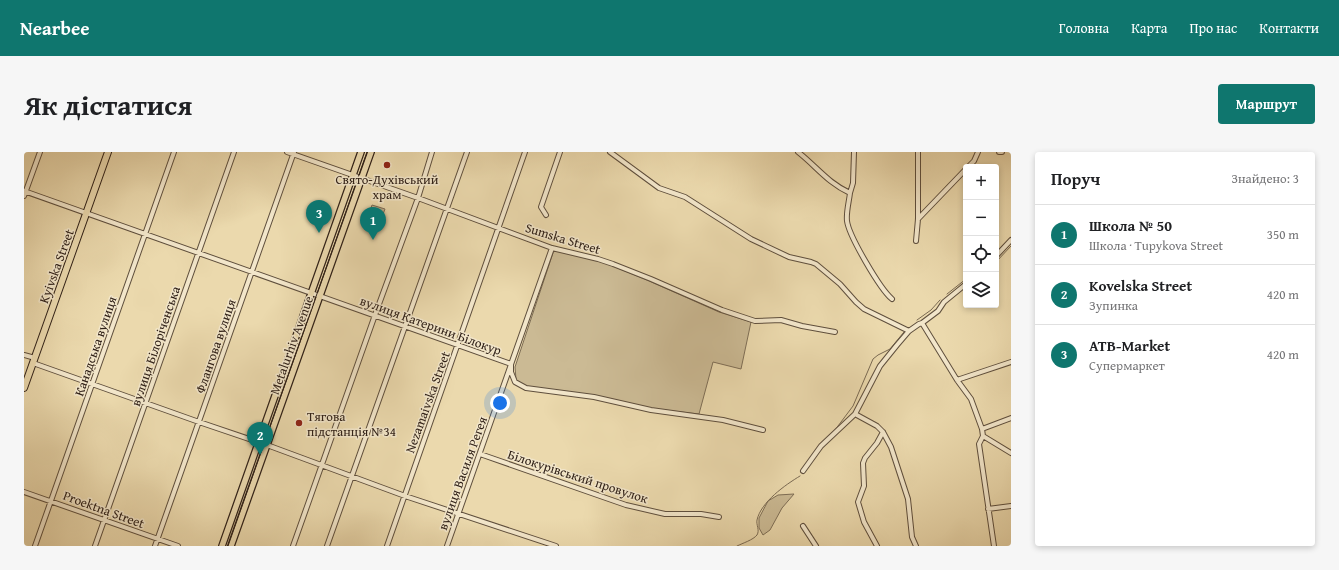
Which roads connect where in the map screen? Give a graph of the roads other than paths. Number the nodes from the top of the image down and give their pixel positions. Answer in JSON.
{"nodes":[{"id":1,"x":40,"y":152,"type":"edge"},
{"id":2,"x":108,"y":152,"type":"edge"},
{"id":3,"x":174,"y":152,"type":"edge"},
{"id":4,"x":234,"y":152,"type":"edge"},
{"id":5,"x":287,"y":152,"type":"edge"},
{"id":6,"x":361,"y":152,"type":"edge"},
{"id":7,"x":371,"y":152,"type":"edge"},
{"id":8,"x":432,"y":152,"type":"edge"},
{"id":9,"x":467,"y":152,"type":"edge"},
{"id":10,"x":525,"y":152,"type":"edge"},
{"id":11,"x":560,"y":152,"type":"edge"},
{"id":12,"x":610,"y":152,"type":"edge"},
{"id":13,"x":798,"y":152,"type":"edge"},
{"id":14,"x":854,"y":152,"type":"edge"},
{"id":15,"x":918,"y":152,"type":"edge"},
{"id":16,"x":978,"y":152,"type":"edge"},
{"id":17,"x":294,"y":153,"type":"edge"},
{"id":18,"x":971,"y":164,"type":"edge"},
{"id":19,"x":963,"y":172,"type":"edge"},
{"id":20,"x":353,"y":175,"type":"junction"},
{"id":21,"x":362,"y":178,"type":"junction"},
{"id":22,"x":25,"y":191,"type":"edge"},
{"id":23,"x":850,"y":193,"type":"junction"},
{"id":24,"x":24,"y":196,"type":"edge"},
{"id":25,"x":418,"y":198,"type":"junction"},
{"id":26,"x":447,"y":209,"type":"junction"},
{"id":27,"x":87,"y":212,"type":"junction"},
{"id":28,"x":546,"y":215,"type":"dead end"},
{"id":29,"x":918,"y":219,"type":"junction"},
{"id":30,"x":499,"y":229,"type":"junction"},
{"id":31,"x":145,"y":234,"type":"junction"},
{"id":32,"x":1011,"y":240,"type":"edge"},
{"id":33,"x":916,"y":241,"type":"dead end"},
{"id":34,"x":552,"y":248,"type":"junction"},
{"id":35,"x":198,"y":252,"type":"junction"},
{"id":36,"x":999,"y":253,"type":"edge"},
{"id":37,"x":251,"y":272,"type":"junction"},
{"id":38,"x":963,"y":286,"type":"edge"},
{"id":39,"x":311,"y":292,"type":"junction"},
{"id":40,"x":320,"y":295,"type":"junction"},
{"id":41,"x":892,"y":299,"type":"dead end"},
{"id":42,"x":375,"y":315,"type":"junction"},
{"id":43,"x":922,"y":323,"type":"junction"},
{"id":44,"x":405,"y":326,"type":"junction"},
{"id":45,"x":910,"y":331,"type":"junction"},
{"id":46,"x":835,"y":332,"type":"dead end"},
{"id":47,"x":458,"y":345,"type":"junction"},
{"id":48,"x":24,"y":355,"type":"edge"},
{"id":49,"x":34,"y":360,"type":"junction"},
{"id":50,"x":1011,"y":362,"type":"edge"},
{"id":51,"x":511,"y":364,"type":"junction"},
{"id":52,"x":957,"y":380,"type":"junction"},
{"id":53,"x":92,"y":384,"type":"junction"},
{"id":54,"x":24,"y":388,"type":"edge"},
{"id":55,"x":146,"y":403,"type":"junction"},
{"id":56,"x":855,"y":414,"type":"junction"},
{"id":57,"x":1011,"y":418,"type":"edge"},
{"id":58,"x":198,"y":422,"type":"junction"},
{"id":59,"x":764,"y":430,"type":"dead end"},
{"id":60,"x":982,"y":430,"type":"junction"},
{"id":61,"x":883,"y":432,"type":"junction"},
{"id":62,"x":983,"y":436,"type":"junction"},
{"id":63,"x":259,"y":442,"type":"junction"},
{"id":64,"x":267,"y":445,"type":"junction"},
{"id":65,"x":1011,"y":453,"type":"edge"},
{"id":66,"x":480,"y":454,"type":"junction"},
{"id":67,"x":321,"y":466,"type":"junction"},
{"id":68,"x":803,"y":472,"type":"dead end"},
{"id":69,"x":352,"y":476,"type":"junction"},
{"id":70,"x":24,"y":492,"type":"edge"},
{"id":71,"x":405,"y":496,"type":"junction"},
{"id":72,"x":51,"y":501,"type":"junction"},
{"id":73,"x":1011,"y":506,"type":"edge"},
{"id":74,"x":988,"y":509,"type":"junction"},
{"id":75,"x":458,"y":514,"type":"junction"},
{"id":76,"x":719,"y":517,"type":"dead end"},
{"id":77,"x":104,"y":520,"type":"junction"},
{"id":78,"x":804,"y":526,"type":"dead end"},
{"id":79,"x":157,"y":539,"type":"junction"},
{"id":80,"x":35,"y":546,"type":"edge"},
{"id":81,"x":95,"y":546,"type":"edge"},
{"id":82,"x":155,"y":546,"type":"edge"},
{"id":83,"x":178,"y":546,"type":"edge"},
{"id":84,"x":222,"y":546,"type":"edge"},
{"id":85,"x":231,"y":546,"type":"edge"},
{"id":86,"x":293,"y":546,"type":"edge"},
{"id":87,"x":327,"y":546,"type":"edge"},
{"id":88,"x":387,"y":546,"type":"edge"},
{"id":89,"x":447,"y":546,"type":"edge"},
{"id":90,"x":556,"y":546,"type":"edge"},
{"id":91,"x":816,"y":546,"type":"edge"},
{"id":92,"x":877,"y":546,"type":"edge"},
{"id":93,"x":916,"y":546,"type":"edge"},
{"id":94,"x":994,"y":546,"type":"edge"}],
"edges":[{"from":1,"to":22,"type":"street"},
{"from":2,"to":27,"type":"highway","name":"Kyivska Street"},
{"from":3,"to":31,"type":"street","name":"Канадська вулиця"},
{"from":4,"to":35,"type":"street","name":"вулиця Білоріченська"},
{"from":5,"to":17,"type":"street","name":"Sumska Street"},
{"from":6,"to":20,"type":"main road","name":"Metalurhiv Avenue"},
{"from":7,"to":21,"type":"main road","name":"Metalurhiv Avenue"},
{"from":8,"to":25,"type":"street"},
{"from":9,"to":26,"type":"street"},
{"from":10,"to":30,"type":"street","name":"Nezamaivska Street"},
{"from":11,"to":28,"type":"street"},
{"from":12,"to":45,"type":"street"},
{"from":13,"to":23,"type":"street"},
{"from":14,"to":23,"type":"street"},
{"from":15,"to":29,"type":"street"},
{"from":16,"to":18,"type":"street"},
{"from":17,"to":20,"type":"street","name":"Sumska Street"},
{"from":17,"to":37,"type":"street","name":"Флангова вулиця"},
{"from":19,"to":29,"type":"street"},
{"from":20,"to":21,"type":"street","name":"Sumska Street"},
{"from":20,"to":39,"type":"main road","name":"Metalurhiv Avenue"},
{"from":21,"to":25,"type":"street","name":"Sumska Street"},
{"from":21,"to":40,"type":"main road","name":"Metalurhiv Avenue"},
{"from":22,"to":24,"type":"street"},
{"from":22,"to":27,"type":"street","name":"вулиця Катерини Білокур"},
{"from":23,"to":41,"type":"street"},
{"from":25,"to":26,"type":"street","name":"Sumska Street"},
{"from":25,"to":42,"type":"street"},
{"from":26,"to":30,"type":"street","name":"Sumska Street"},
{"from":26,"to":44,"type":"street"},
{"from":27,"to":31,"type":"street","name":"вулиця Катерини Білокур"},
{"from":27,"to":49,"type":"highway","name":"Kyivska Street"},
{"from":29,"to":33,"type":"street"},
{"from":30,"to":34,"type":"street","name":"Sumska Street"},
{"from":30,"to":47,"type":"street","name":"Nezamaivska Street"},
{"from":31,"to":35,"type":"street","name":"вулиця Катерини Білокур"},
{"from":31,"to":53,"type":"street","name":"Канадська вулиця"},
{"from":32,"to":36,"type":"street"},
{"from":34,"to":46,"type":"street","name":"Sumska Street"},
{"from":34,"to":51,"type":"street","name":"вулиця Василя Регея"},
{"from":35,"to":37,"type":"street","name":"вулиця Катерини Білокур"},
{"from":35,"to":55,"type":"street","name":"вулиця Білоріченська"},
{"from":37,"to":39,"type":"street","name":"вулиця Катерини Білокур"},
{"from":37,"to":58,"type":"street","name":"Флангова вулиця"},
{"from":38,"to":43,"type":"street"},
{"from":39,"to":40,"type":"street","name":"вулиця Катерини Білокур"},
{"from":39,"to":63,"type":"main road","name":"Metalurhiv Avenue"},
{"from":40,"to":42,"type":"street","name":"вулиця Катерини Білокур"},
{"from":40,"to":64,"type":"main road","name":"Metalurhiv Avenue"},
{"from":42,"to":44,"type":"street","name":"вулиця Катерини Білокур"},
{"from":42,"to":67,"type":"street"},
{"from":43,"to":45,"type":"street"},
{"from":43,"to":52,"type":"street"},
{"from":44,"to":47,"type":"street","name":"вулиця Катерини Білокур"},
{"from":44,"to":69,"type":"street"},
{"from":45,"to":56,"type":"street"},
{"from":47,"to":51,"type":"street","name":"вулиця Катерини Білокур"},
{"from":47,"to":71,"type":"street","name":"Nezamaivska Street"},
{"from":48,"to":49,"type":"street"},
{"from":49,"to":53,"type":"street"},
{"from":49,"to":54,"type":"highway","name":"Kyivska Street"},
{"from":50,"to":52,"type":"street"},
{"from":51,"to":59,"type":"street","name":"вулиця Катерини Білокур"},
{"from":51,"to":66,"type":"street","name":"вулиця Василя Регея"},
{"from":52,"to":60,"type":"street"},
{"from":53,"to":55,"type":"street"},
{"from":53,"to":72,"type":"street","name":"Канадська вулиця"},
{"from":55,"to":58,"type":"street"},
{"from":55,"to":77,"type":"street","name":"вулиця Білоріченська"},
{"from":56,"to":61,"type":"street"},
{"from":56,"to":68,"type":"street"},
{"from":57,"to":60,"type":"street"},
{"from":58,"to":63,"type":"street"},
{"from":58,"to":79,"type":"street","name":"Флангова вулиця"},
{"from":60,"to":62,"type":"street"},
{"from":61,"to":92,"type":"street"},
{"from":61,"to":93,"type":"street"},
{"from":62,"to":65,"type":"street"},
{"from":62,"to":74,"type":"street"},
{"from":63,"to":64,"type":"street"},
{"from":63,"to":84,"type":"main road","name":"Metalurhiv Avenue"},
{"from":64,"to":67,"type":"street"},
{"from":64,"to":85,"type":"main road","name":"Metalurhiv Avenue"},
{"from":66,"to":75,"type":"street","name":"вулиця Василя Регея"},
{"from":66,"to":76,"type":"street","name":"Білокурівський провулок"},
{"from":67,"to":69,"type":"street"},
{"from":67,"to":86,"type":"street"},
{"from":69,"to":71,"type":"street"},
{"from":69,"to":87,"type":"street"},
{"from":70,"to":72,"type":"street","name":"Proektna Street"},
{"from":71,"to":75,"type":"street"},
{"from":71,"to":88,"type":"street","name":"Nezamaivska Street"},
{"from":72,"to":77,"type":"street","name":"Proektna Street"},
{"from":72,"to":80,"type":"street","name":"Канадська вулиця"},
{"from":73,"to":74,"type":"street"},
{"from":74,"to":94,"type":"street"},
{"from":75,"to":89,"type":"street","name":"вулиця Василя Регея"},
{"from":75,"to":90,"type":"street"},
{"from":77,"to":79,"type":"street","name":"Proektna Street"},
{"from":77,"to":81,"type":"street","name":"вулиця Білоріченська"},
{"from":78,"to":91,"type":"street"},
{"from":79,"to":82,"type":"street","name":"Флангова вулиця"},
{"from":79,"to":83,"type":"street","name":"Proektna Street"}]}
